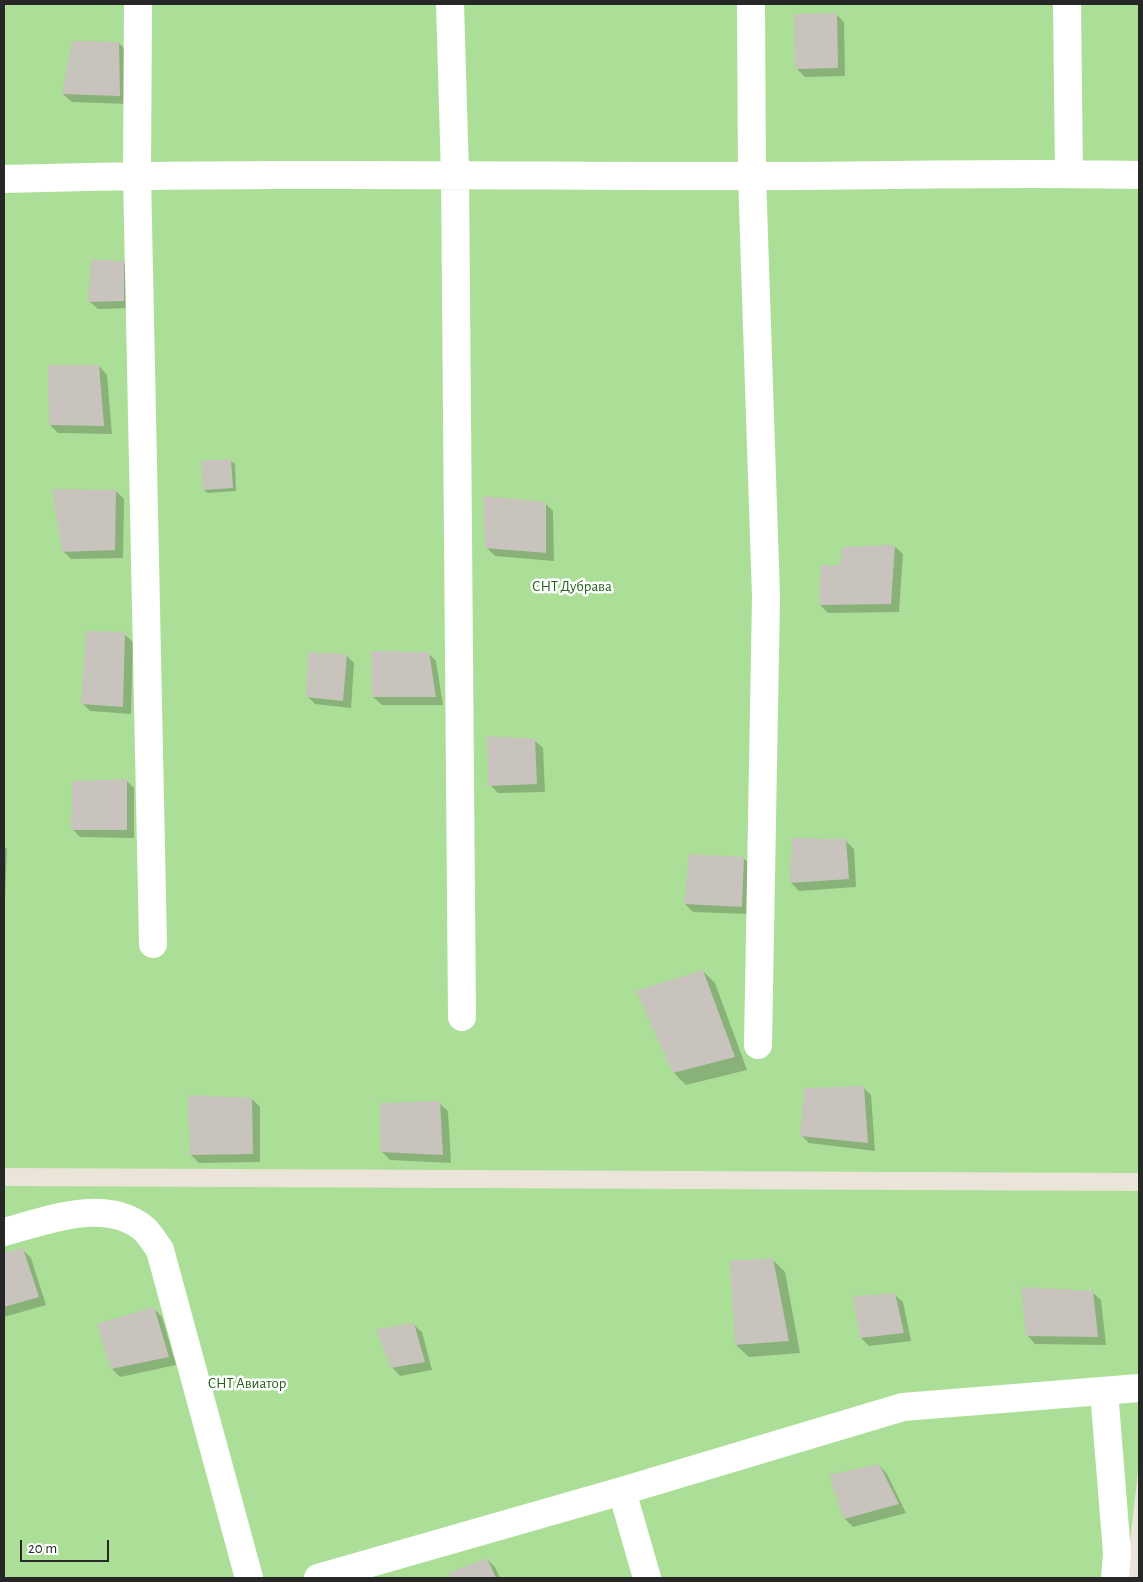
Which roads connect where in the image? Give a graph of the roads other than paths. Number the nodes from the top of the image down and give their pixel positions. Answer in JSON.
{"nodes":[{"id":1,"x":138,"y":4,"type":"edge"},
{"id":2,"x":450,"y":4,"type":"edge"},
{"id":3,"x":751,"y":4,"type":"edge"},
{"id":4,"x":1068,"y":4,"type":"edge"},
{"id":5,"x":455,"y":174,"type":"junction"},
{"id":6,"x":1069,"y":174,"type":"junction"},
{"id":7,"x":137,"y":175,"type":"junction"},
{"id":8,"x":1139,"y":175,"type":"edge"},
{"id":9,"x":752,"y":176,"type":"junction"},
{"id":10,"x":4,"y":179,"type":"edge"},
{"id":11,"x":153,"y":944,"type":"dead end"},
{"id":12,"x":462,"y":1017,"type":"dead end"},
{"id":13,"x":758,"y":1045,"type":"dead end"},
{"id":14,"x":4,"y":1232,"type":"edge"},
{"id":15,"x":1139,"y":1388,"type":"edge"},
{"id":16,"x":1104,"y":1391,"type":"junction"},
{"id":17,"x":622,"y":1491,"type":"junction"},
{"id":18,"x":249,"y":1578,"type":"edge"},
{"id":19,"x":318,"y":1578,"type":"edge"},
{"id":20,"x":647,"y":1578,"type":"edge"},
{"id":21,"x":1114,"y":1578,"type":"edge"}],
"edges":[{"from":1,"to":7,"type":"street"},
{"from":2,"to":5,"type":"street"},
{"from":3,"to":9,"type":"street"},
{"from":4,"to":6,"type":"street"},
{"from":5,"to":7,"type":"street"},
{"from":5,"to":9,"type":"street"},
{"from":5,"to":12,"type":"street"},
{"from":6,"to":8,"type":"street"},
{"from":6,"to":9,"type":"street"},
{"from":7,"to":10,"type":"street"},
{"from":7,"to":11,"type":"street"},
{"from":9,"to":13,"type":"street"},
{"from":14,"to":18,"type":"street"},
{"from":15,"to":16,"type":"street"},
{"from":16,"to":17,"type":"street"},
{"from":16,"to":21,"type":"street"},
{"from":17,"to":19,"type":"street"},
{"from":17,"to":20,"type":"street"}]}
